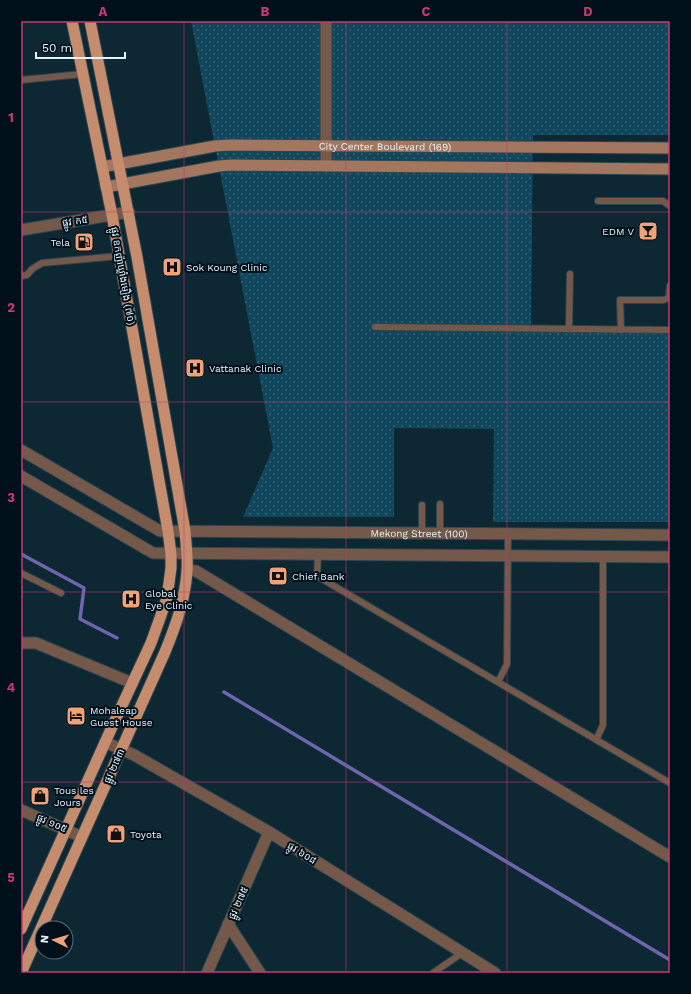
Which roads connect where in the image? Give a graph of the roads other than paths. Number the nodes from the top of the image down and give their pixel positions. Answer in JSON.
{"nodes":[{"id":1,"x":72,"y":21,"type":"edge"},
{"id":2,"x":90,"y":21,"type":"edge"},
{"id":3,"x":326,"y":21,"type":"edge"},
{"id":4,"x":83,"y":74,"type":"junction"},
{"id":5,"x":21,"y":80,"type":"edge"},
{"id":6,"x":326,"y":145,"type":"junction"},
{"id":7,"x":670,"y":148,"type":"edge"},
{"id":8,"x":119,"y":164,"type":"junction"},
{"id":9,"x":326,"y":166,"type":"junction"},
{"id":10,"x":102,"y":167,"type":"junction"},
{"id":11,"x":670,"y":169,"type":"edge"},
{"id":12,"x":123,"y":184,"type":"junction"},
{"id":13,"x":106,"y":187,"type":"junction"},
{"id":14,"x":598,"y":201,"type":"dead end"},
{"id":15,"x":670,"y":206,"type":"edge"},
{"id":16,"x":129,"y":212,"type":"junction"},
{"id":17,"x":112,"y":215,"type":"junction"},
{"id":18,"x":21,"y":230,"type":"edge"},
{"id":19,"x":119,"y":256,"type":"junction"},
{"id":20,"x":570,"y":274,"type":"dead end"},
{"id":21,"x":21,"y":276,"type":"edge"},
{"id":22,"x":670,"y":286,"type":"edge"},
{"id":23,"x":375,"y":327,"type":"dead end"},
{"id":24,"x":569,"y":329,"type":"junction"},
{"id":25,"x":621,"y":330,"type":"junction"},
{"id":26,"x":670,"y":330,"type":"edge"},
{"id":27,"x":21,"y":450,"type":"edge"},
{"id":28,"x":21,"y":476,"type":"edge"},
{"id":29,"x":440,"y":504,"type":"dead end"},
{"id":30,"x":422,"y":505,"type":"dead end"},
{"id":31,"x":168,"y":531,"type":"junction"},
{"id":32,"x":185,"y":531,"type":"junction"},
{"id":33,"x":422,"y":533,"type":"junction"},
{"id":34,"x":440,"y":533,"type":"junction"},
{"id":35,"x":508,"y":534,"type":"junction"},
{"id":36,"x":670,"y":535,"type":"edge"},
{"id":37,"x":171,"y":554,"type":"junction"},
{"id":38,"x":187,"y":554,"type":"junction"},
{"id":39,"x":318,"y":555,"type":"junction"},
{"id":40,"x":508,"y":556,"type":"junction"},
{"id":41,"x":603,"y":557,"type":"junction"},
{"id":42,"x":670,"y":558,"type":"edge"},
{"id":43,"x":171,"y":568,"type":"junction"},
{"id":44,"x":187,"y":570,"type":"junction"},
{"id":45,"x":21,"y":573,"type":"edge"},
{"id":46,"x":61,"y":594,"type":"dead end"},
{"id":47,"x":21,"y":643,"type":"edge"},
{"id":48,"x":498,"y":682,"type":"junction"},
{"id":49,"x":132,"y":683,"type":"junction"},
{"id":50,"x":596,"y":740,"type":"junction"},
{"id":51,"x":105,"y":742,"type":"junction"},
{"id":52,"x":121,"y":750,"type":"junction"},
{"id":53,"x":670,"y":783,"type":"edge"},
{"id":54,"x":21,"y":810,"type":"edge"},
{"id":55,"x":66,"y":829,"type":"junction"},
{"id":56,"x":269,"y":832,"type":"junction"},
{"id":57,"x":82,"y":837,"type":"junction"},
{"id":58,"x":670,"y":857,"type":"edge"},
{"id":59,"x":24,"y":916,"type":"edge"},
{"id":60,"x":228,"y":924,"type":"junction"},
{"id":61,"x":21,"y":929,"type":"edge"},
{"id":62,"x":462,"y":953,"type":"junction"},
{"id":63,"x":21,"y":972,"type":"edge"},
{"id":64,"x":207,"y":973,"type":"edge"},
{"id":65,"x":260,"y":973,"type":"edge"},
{"id":66,"x":433,"y":973,"type":"edge"},
{"id":67,"x":495,"y":973,"type":"edge"}],
"edges":[{"from":1,"to":4,"type":"main road","name":"ផ្លូវ ឧកញ៉ាឃ្លាំងមឿង (៧០)"},
{"from":2,"to":8,"type":"main road","name":"ផ្លូវ ឧកញ៉ាឃ្លាំងមឿង (៧០)"},
{"from":3,"to":6,"type":"street"},
{"from":4,"to":5,"type":"lane"},
{"from":4,"to":10,"type":"main road","name":"ផ្លូវ ឧកញ៉ាឃ្លាំងមឿង (៧០)"},
{"from":6,"to":7,"type":"main road","name":"City Center Boulevard (169)"},
{"from":6,"to":8,"type":"main road","name":"City Center Boulevard (169)"},
{"from":6,"to":9,"type":"street"},
{"from":8,"to":10,"type":"main road","name":"City Center Boulevard (169)"},
{"from":8,"to":12,"type":"main road","name":"ផ្លូវ ឧកញ៉ាឃ្លាំងមឿង (៧០)"},
{"from":9,"to":11,"type":"main road","name":"City Center Boulevard (169)"},
{"from":9,"to":12,"type":"main road","name":"City Center Boulevard (169)"},
{"from":10,"to":13,"type":"main road","name":"ផ្លូវ ឧកញ៉ាឃ្លាំងមឿង (៧០)"},
{"from":12,"to":13,"type":"main road","name":"City Center Boulevard (169)"},
{"from":12,"to":16,"type":"main road","name":"ផ្លូវ ឧកញ៉ាឃ្លាំងមឿង (៧០)"},
{"from":13,"to":17,"type":"main road","name":"ផ្លូវ ឧកញ៉ាឃ្លាំងមឿង (៧០)"},
{"from":14,"to":15,"type":"lane"},
{"from":16,"to":17,"type":"street","name":"ផ្លូវ ក៥"},
{"from":16,"to":32,"type":"main road","name":"ផ្លូវ ឧកញ៉ាឃ្លាំងមឿង (៧០)"},
{"from":17,"to":18,"type":"street","name":"ផ្លូវ ក៥"},
{"from":17,"to":19,"type":"main road","name":"ផ្លូវ ឧកញ៉ាឃ្លាំងមឿង (៧០)"},
{"from":19,"to":21,"type":"lane"},
{"from":19,"to":31,"type":"main road","name":"ផ្លូវ ឧកញ៉ាឃ្លាំងមឿង (៧០)"},
{"from":20,"to":24,"type":"lane"},
{"from":22,"to":25,"type":"lane"},
{"from":23,"to":24,"type":"lane"},
{"from":24,"to":25,"type":"lane"},
{"from":25,"to":26,"type":"lane"},
{"from":27,"to":31,"type":"street","name":"Mekong Street (100)"},
{"from":28,"to":37,"type":"street"},
{"from":29,"to":34,"type":"lane"},
{"from":30,"to":33,"type":"lane"},
{"from":31,"to":32,"type":"street","name":"Mekong Street (100)"},
{"from":31,"to":37,"type":"main road","name":"ផ្លូវ ឧកញ៉ាឃ្លាំងមឿង (៧០)"},
{"from":32,"to":33,"type":"street","name":"Mekong Street (100)"},
{"from":32,"to":38,"type":"main road","name":"ផ្លូវ ឧកញ៉ាឃ្លាំងមឿង (៧០)"},
{"from":33,"to":34,"type":"street","name":"Mekong Street (100)"},
{"from":34,"to":35,"type":"street","name":"Mekong Street (100)"},
{"from":35,"to":36,"type":"street","name":"Mekong Street (100)"},
{"from":35,"to":40,"type":"lane"},
{"from":37,"to":38,"type":"street"},
{"from":37,"to":43,"type":"main road","name":"ផ្លូវ ២៧៣"},
{"from":38,"to":39,"type":"street"},
{"from":38,"to":44,"type":"main road","name":"ផ្លូវ ២៧៣"},
{"from":39,"to":40,"type":"street"},
{"from":39,"to":48,"type":"lane"},
{"from":40,"to":41,"type":"street"},
{"from":40,"to":48,"type":"lane"},
{"from":41,"to":42,"type":"street"},
{"from":41,"to":50,"type":"lane"},
{"from":43,"to":44,"type":"main road"},
{"from":43,"to":49,"type":"main road","name":"ផ្លូវ ២៧៣"},
{"from":44,"to":52,"type":"main road","name":"ផ្លូវ ២៧៣"},
{"from":44,"to":58,"type":"street"},
{"from":45,"to":46,"type":"lane"},
{"from":47,"to":49,"type":"street"},
{"from":48,"to":50,"type":"lane"},
{"from":49,"to":51,"type":"main road","name":"ផ្លូវ ២៧៣"},
{"from":50,"to":53,"type":"lane"},
{"from":51,"to":52,"type":"street","name":"ផ្លូវ ៦០៨"},
{"from":51,"to":55,"type":"main road","name":"ផ្លូវ ២៧៣"},
{"from":52,"to":56,"type":"street","name":"ផ្លូវ ៦០៨"},
{"from":52,"to":57,"type":"main road","name":"ផ្លូវ ២៧៣"},
{"from":54,"to":55,"type":"street","name":"ផ្លូវ ១០៥"},
{"from":55,"to":57,"type":"street","name":"ផ្លូវ ១០៥"},
{"from":55,"to":59,"type":"main road","name":"ផ្លូវ ២៧៣"},
{"from":56,"to":60,"type":"street","name":"ផ្លូវ ២៧៥"},
{"from":56,"to":62,"type":"street","name":"ផ្លូវ ៦០៨"},
{"from":57,"to":63,"type":"main road","name":"ផ្លូវ ២៧៣"},
{"from":59,"to":61,"type":"main road","name":"ផ្លូវ ២៧៣"},
{"from":60,"to":64,"type":"street","name":"ផ្លូវ ២៧៥"},
{"from":60,"to":65,"type":"street"},
{"from":62,"to":66,"type":"lane"},
{"from":62,"to":67,"type":"street","name":"ផ្លូវ ៦០៨"}]}
